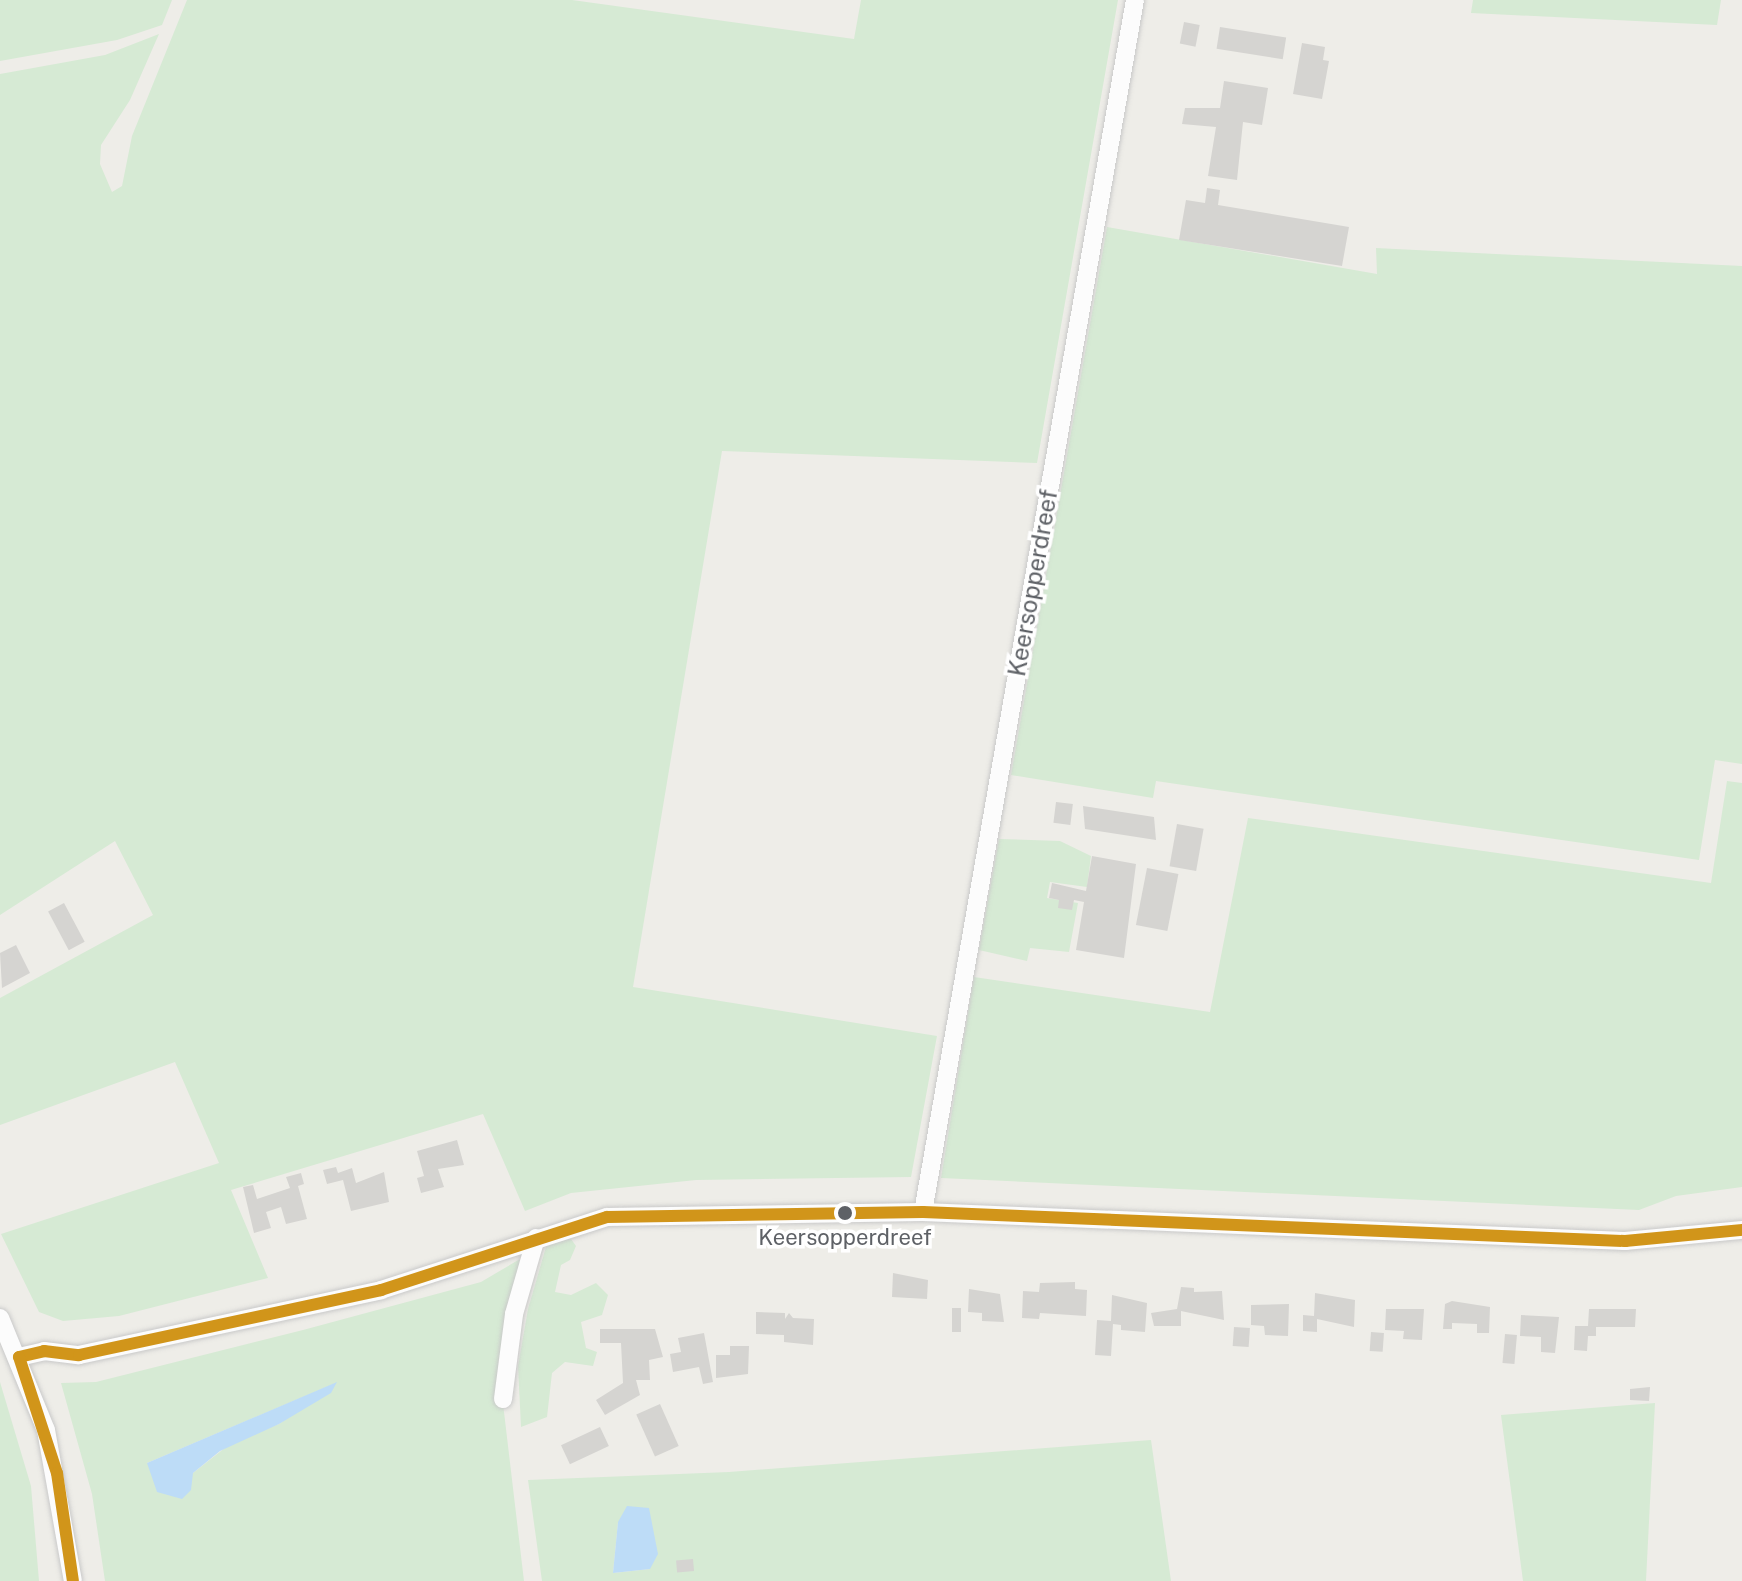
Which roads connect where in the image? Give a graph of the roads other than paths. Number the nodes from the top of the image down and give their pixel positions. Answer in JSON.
{"nodes":[{"id":1,"x":1135,"y":0,"type":"edge"},
{"id":2,"x":923,"y":1212,"type":"junction"},
{"id":3,"x":1742,"y":1230,"type":"edge"},
{"id":4,"x":536,"y":1238,"type":"junction"},
{"id":5,"x":0,"y":1318,"type":"edge"},
{"id":6,"x":19,"y":1357,"type":"junction"},
{"id":7,"x":503,"y":1399,"type":"dead end"},
{"id":8,"x":73,"y":1581,"type":"edge"}],
"edges":[{"from":1,"to":2,"type":"street","name":"Keersopperdreef"},
{"from":2,"to":3,"type":"street"},
{"from":2,"to":4,"type":"street"},
{"from":4,"to":6,"type":"street"},
{"from":4,"to":7,"type":"street"},
{"from":5,"to":6,"type":"street"},
{"from":6,"to":8,"type":"street"}]}
